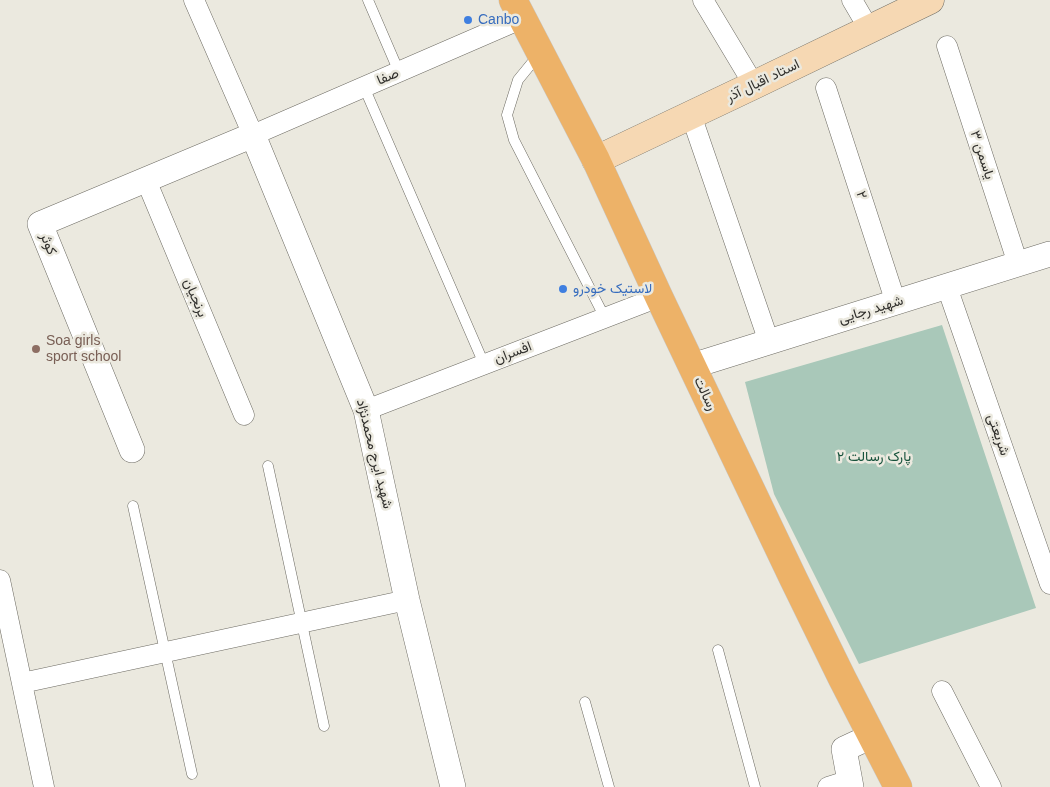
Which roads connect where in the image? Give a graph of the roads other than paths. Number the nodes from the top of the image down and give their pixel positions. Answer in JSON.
{"nodes":[{"id":1,"x":194,"y":0,"type":"edge"},
{"id":2,"x":368,"y":0,"type":"edge"},
{"id":3,"x":703,"y":0,"type":"edge"},
{"id":4,"x":852,"y":0,"type":"edge"},
{"id":5,"x":930,"y":0,"type":"edge"},
{"id":6,"x":518,"y":9,"type":"edge"},
{"id":7,"x":869,"y":29,"type":"junction"},
{"id":8,"x":947,"y":46,"type":"dead end"},
{"id":9,"x":541,"y":52,"type":"junction"},
{"id":10,"x":399,"y":72,"type":"junction"},
{"id":11,"x":754,"y":86,"type":"junction"},
{"id":12,"x":364,"y":87,"type":"junction"},
{"id":13,"x":826,"y":88,"type":"dead end"},
{"id":14,"x":691,"y":115,"type":"junction"},
{"id":15,"x":254,"y":135,"type":"junction"},
{"id":16,"x":596,"y":160,"type":"junction"},
{"id":17,"x":146,"y":180,"type":"junction"},
{"id":18,"x":1050,"y":254,"type":"edge"},
{"id":19,"x":1018,"y":264,"type":"junction"},
{"id":20,"x":947,"y":286,"type":"junction"},
{"id":21,"x":659,"y":297,"type":"junction"},
{"id":22,"x":896,"y":303,"type":"junction"},
{"id":23,"x":605,"y":318,"type":"junction"},
{"id":24,"x":769,"y":342,"type":"junction"},
{"id":25,"x":484,"y":364,"type":"junction"},
{"id":26,"x":692,"y":366,"type":"junction"},
{"id":27,"x":366,"y":410,"type":"junction"},
{"id":28,"x":244,"y":416,"type":"dead end"},
{"id":29,"x":132,"y":450,"type":"dead end"},
{"id":30,"x":268,"y":466,"type":"dead end"},
{"id":31,"x":134,"y":506,"type":"dead end"},
{"id":32,"x":0,"y":580,"type":"edge"},
{"id":33,"x":1050,"y":584,"type":"edge"},
{"id":34,"x":407,"y":600,"type":"junction"},
{"id":35,"x":302,"y":622,"type":"junction"},
{"id":36,"x":718,"y":650,"type":"dead end"},
{"id":37,"x":165,"y":652,"type":"junction"},
{"id":38,"x":22,"y":683,"type":"junction"},
{"id":39,"x":942,"y":691,"type":"dead end"},
{"id":40,"x":585,"y":702,"type":"dead end"},
{"id":41,"x":324,"y":726,"type":"dead end"},
{"id":42,"x":872,"y":736,"type":"junction"},
{"id":43,"x":192,"y":774,"type":"dead end"},
{"id":44,"x":843,"y":785,"type":"edge"},
{"id":45,"x":44,"y":787,"type":"edge"},
{"id":46,"x":453,"y":787,"type":"edge"},
{"id":47,"x":609,"y":787,"type":"edge"},
{"id":48,"x":755,"y":787,"type":"edge"},
{"id":49,"x":898,"y":787,"type":"edge"},
{"id":50,"x":991,"y":787,"type":"edge"}],
"edges":[{"from":1,"to":15,"type":"street"},
{"from":2,"to":10,"type":"lane"},
{"from":3,"to":11,"type":"street"},
{"from":4,"to":7,"type":"street"},
{"from":5,"to":7,"type":"main road","name":"استاد اقبال آذر"},
{"from":6,"to":9,"type":"main road","name":"رسالت"},
{"from":6,"to":10,"type":"street","name":"صفا"},
{"from":7,"to":11,"type":"main road","name":"استاد اقبال آذر"},
{"from":8,"to":19,"type":"street","name":"یاسمن ۳"},
{"from":9,"to":16,"type":"main road","name":"رسالت"},
{"from":9,"to":23,"type":"lane"},
{"from":10,"to":12,"type":"street","name":"صفا"},
{"from":11,"to":14,"type":"main road","name":"استاد اقبال آذر"},
{"from":12,"to":15,"type":"street","name":"صفا"},
{"from":12,"to":25,"type":"lane"},
{"from":13,"to":22,"type":"street","name":"۲"},
{"from":14,"to":16,"type":"main road","name":"استاد اقبال آذر"},
{"from":14,"to":24,"type":"street"},
{"from":15,"to":17,"type":"street","name":"کوثر"},
{"from":15,"to":27,"type":"street","name":"شهید ایرج محمدنژاد"},
{"from":16,"to":21,"type":"main road","name":"رسالت"},
{"from":17,"to":28,"type":"street","name":"برنجیان"},
{"from":17,"to":29,"type":"street","name":"کوثر"},
{"from":18,"to":19,"type":"street","name":"شهید رجایی"},
{"from":19,"to":20,"type":"street","name":"شهید رجایی"},
{"from":20,"to":22,"type":"street","name":"شهید رجایی"},
{"from":20,"to":33,"type":"street","name":"شریعتی"},
{"from":21,"to":23,"type":"street","name":"افسران"},
{"from":21,"to":26,"type":"main road","name":"رسالت"},
{"from":22,"to":24,"type":"street","name":"شهید رجایی"},
{"from":23,"to":25,"type":"street","name":"افسران"},
{"from":24,"to":26,"type":"street","name":"شهید رجایی"},
{"from":25,"to":27,"type":"street","name":"افسران"},
{"from":26,"to":42,"type":"main road","name":"رسالت"},
{"from":27,"to":34,"type":"street","name":"شهید ایرج محمدنژاد"},
{"from":30,"to":35,"type":"lane"},
{"from":31,"to":37,"type":"lane"},
{"from":32,"to":38,"type":"street"},
{"from":34,"to":35,"type":"street"},
{"from":34,"to":46,"type":"street","name":"شهید ایرج محمدنژاد"},
{"from":35,"to":37,"type":"street"},
{"from":35,"to":41,"type":"lane"},
{"from":36,"to":48,"type":"lane"},
{"from":37,"to":38,"type":"street"},
{"from":37,"to":43,"type":"lane"},
{"from":38,"to":45,"type":"street"},
{"from":39,"to":50,"type":"street"},
{"from":40,"to":47,"type":"lane"},
{"from":42,"to":44,"type":"street"},
{"from":42,"to":49,"type":"main road","name":"رسالت"}]}
